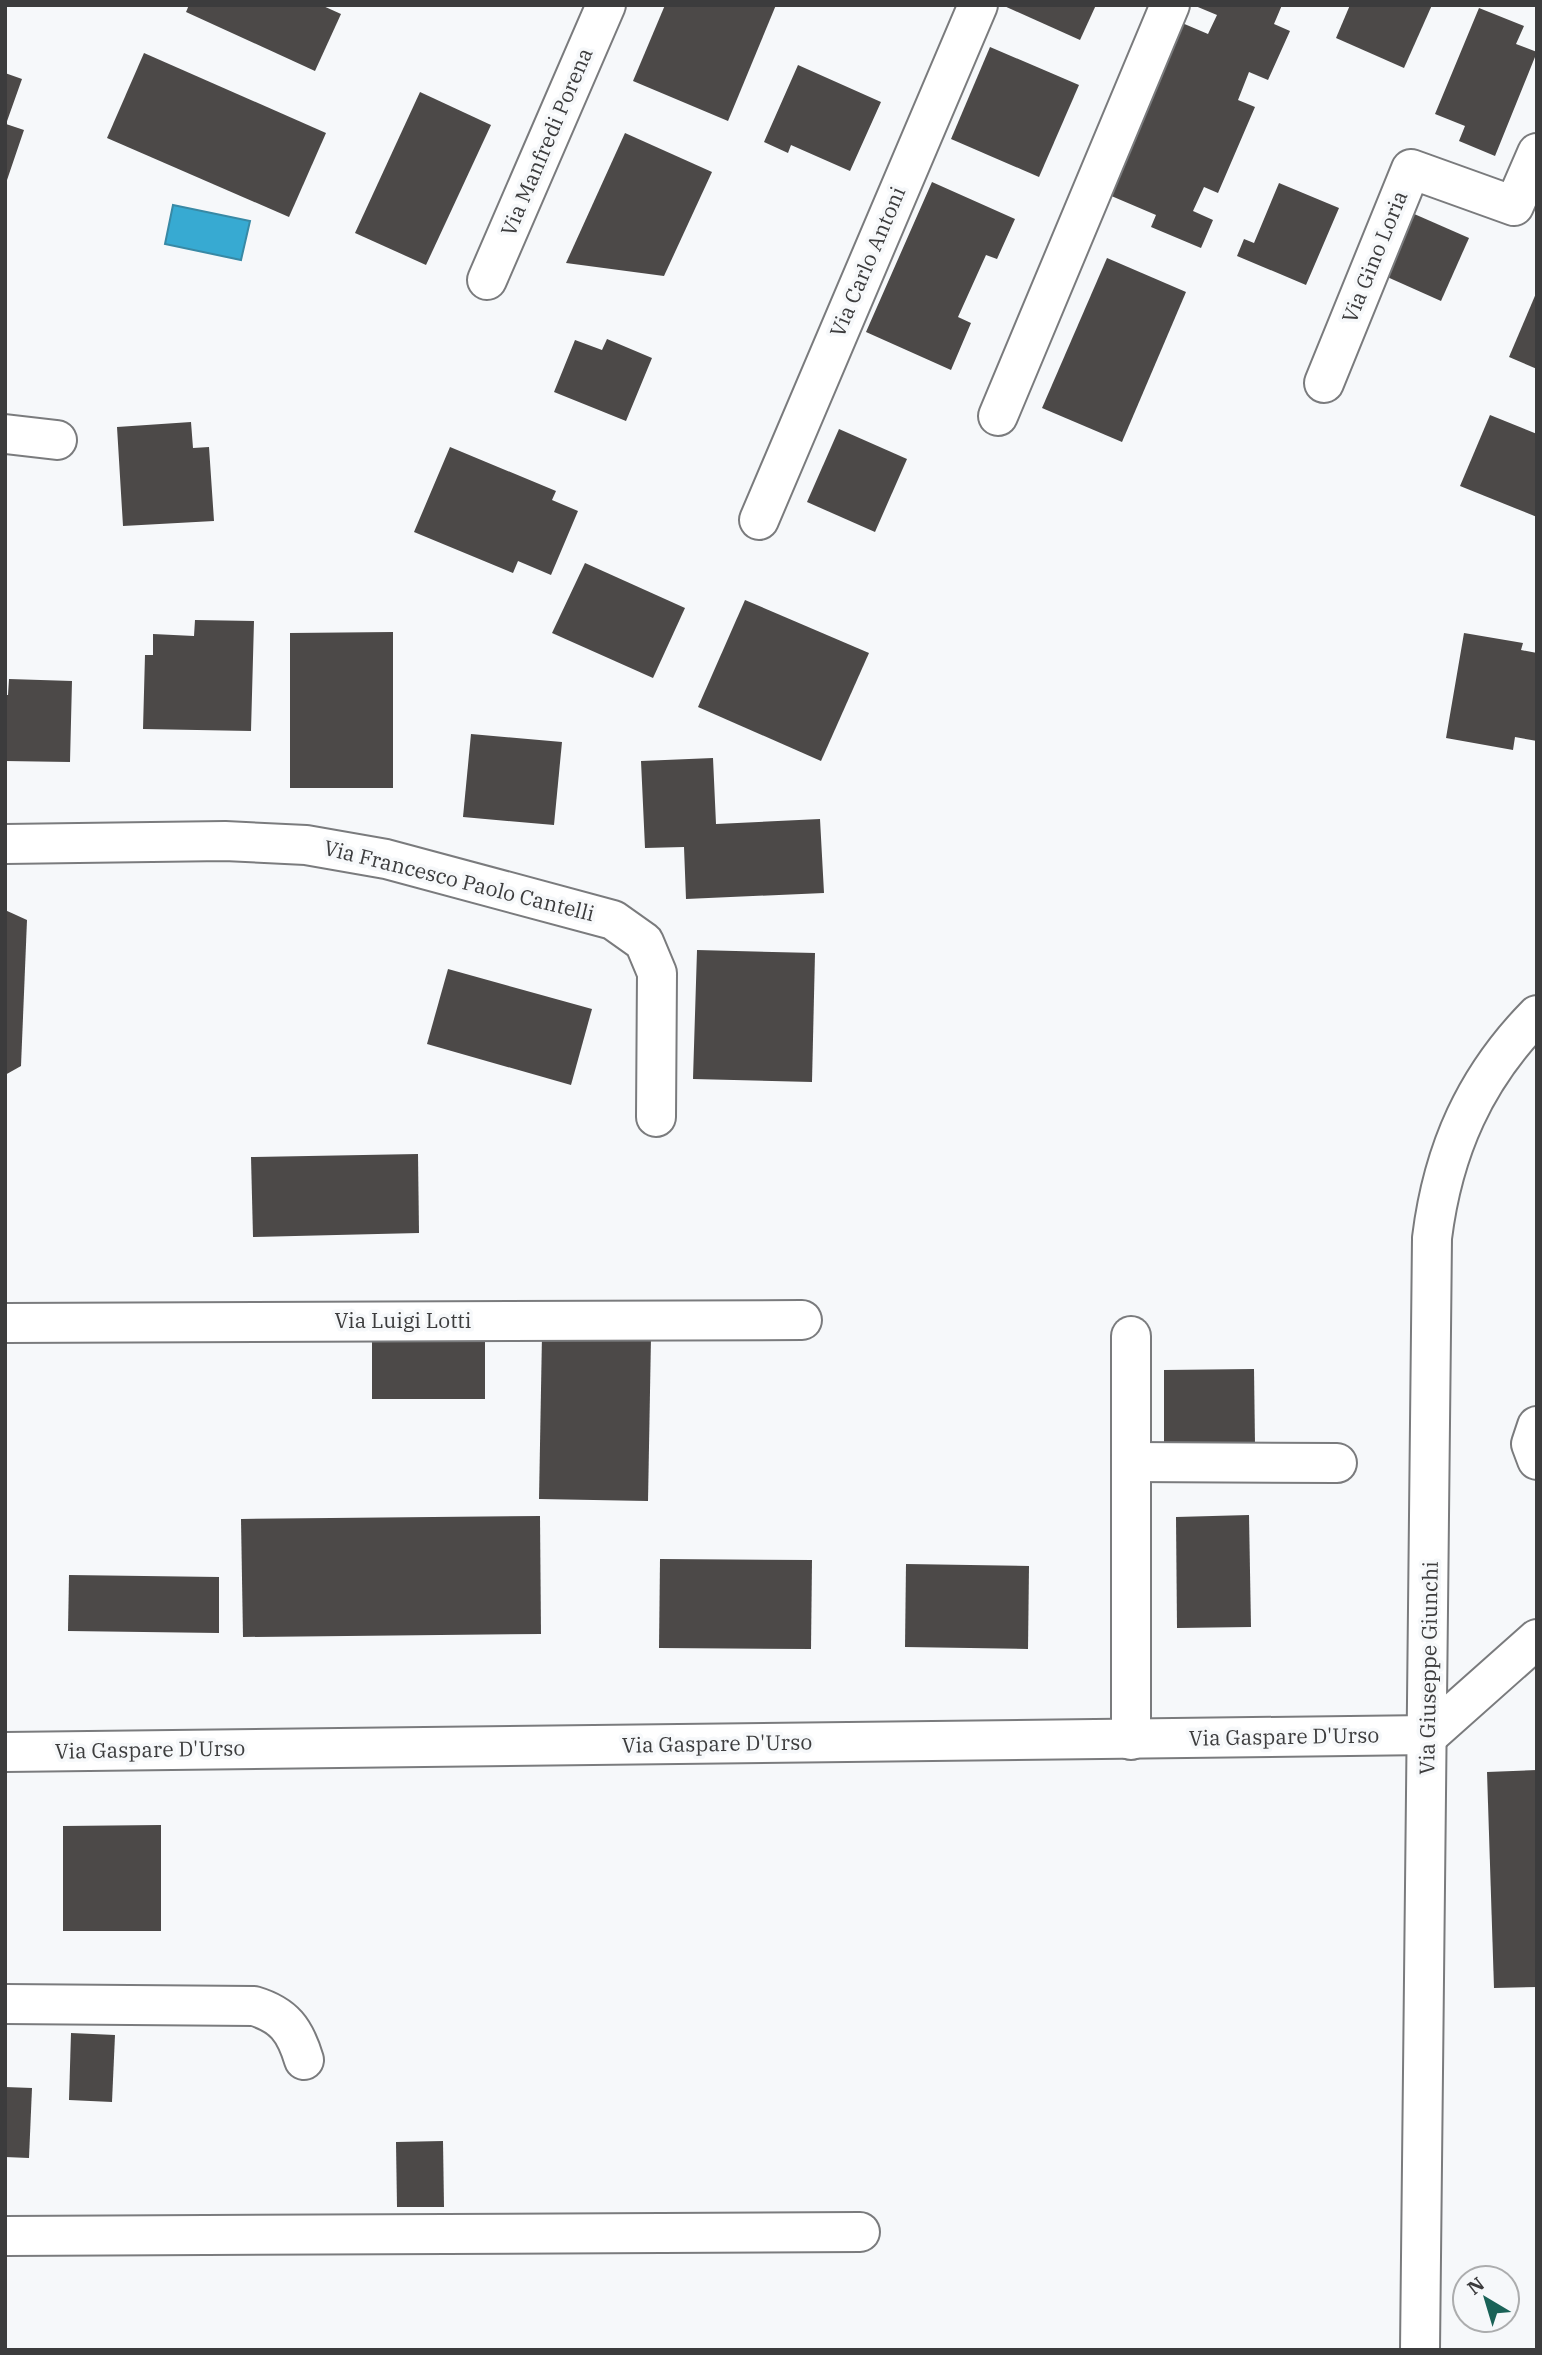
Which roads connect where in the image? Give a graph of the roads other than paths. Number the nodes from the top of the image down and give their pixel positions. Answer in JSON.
{"nodes":[{"id":1,"x":606,"y":5,"type":"edge"},
{"id":2,"x":978,"y":5,"type":"edge"},
{"id":3,"x":1170,"y":5,"type":"edge"},
{"id":4,"x":1537,"y":153,"type":"edge"},
{"id":5,"x":487,"y":280,"type":"dead end"},
{"id":6,"x":1324,"y":383,"type":"dead end"},
{"id":7,"x":998,"y":416,"type":"dead end"},
{"id":8,"x":5,"y":434,"type":"edge"},
{"id":9,"x":57,"y":440,"type":"dead end"},
{"id":10,"x":759,"y":520,"type":"dead end"},
{"id":11,"x":5,"y":844,"type":"edge"},
{"id":12,"x":1537,"y":1015,"type":"edge"},
{"id":13,"x":656,"y":1117,"type":"dead end"},
{"id":14,"x":802,"y":1320,"type":"dead end"},
{"id":15,"x":5,"y":1323,"type":"edge"},
{"id":16,"x":1130,"y":1336,"type":"dead end"},
{"id":17,"x":1537,"y":1426,"type":"edge"},
{"id":18,"x":1537,"y":1460,"type":"edge"},
{"id":19,"x":1131,"y":1462,"type":"junction"},
{"id":20,"x":1337,"y":1463,"type":"dead end"},
{"id":21,"x":1537,"y":1639,"type":"edge"},
{"id":22,"x":1429,"y":1735,"type":"junction"},
{"id":23,"x":1131,"y":1740,"type":"junction"},
{"id":24,"x":5,"y":1752,"type":"edge"},
{"id":25,"x":5,"y":2004,"type":"edge"},
{"id":26,"x":304,"y":2060,"type":"dead end"},
{"id":27,"x":860,"y":2232,"type":"dead end"},
{"id":28,"x":5,"y":2236,"type":"edge"},
{"id":29,"x":1420,"y":2350,"type":"edge"}],
"edges":[{"from":1,"to":5,"type":"street","name":"Via Manfredi Porena"},
{"from":2,"to":10,"type":"street","name":"Via Carlo Antoni"},
{"from":3,"to":7,"type":"street"},
{"from":4,"to":6,"type":"street","name":"Via Gino Loria"},
{"from":8,"to":9,"type":"street"},
{"from":11,"to":13,"type":"street","name":"Via Francesco Paolo Cantelli"},
{"from":12,"to":22,"type":"street","name":"Via Giuseppe Giunchi"},
{"from":14,"to":15,"type":"street","name":"Via Luigi Lotti"},
{"from":16,"to":19,"type":"street"},
{"from":17,"to":18,"type":"street"},
{"from":19,"to":20,"type":"street"},
{"from":19,"to":23,"type":"street"},
{"from":21,"to":22,"type":"street"},
{"from":22,"to":23,"type":"street","name":"Via Gaspare D'Urso"},
{"from":22,"to":29,"type":"street","name":"Via Giuseppe Giunchi"},
{"from":23,"to":24,"type":"street","name":"Via Gaspare D'Urso"},
{"from":25,"to":26,"type":"street"},
{"from":27,"to":28,"type":"street"}]}
